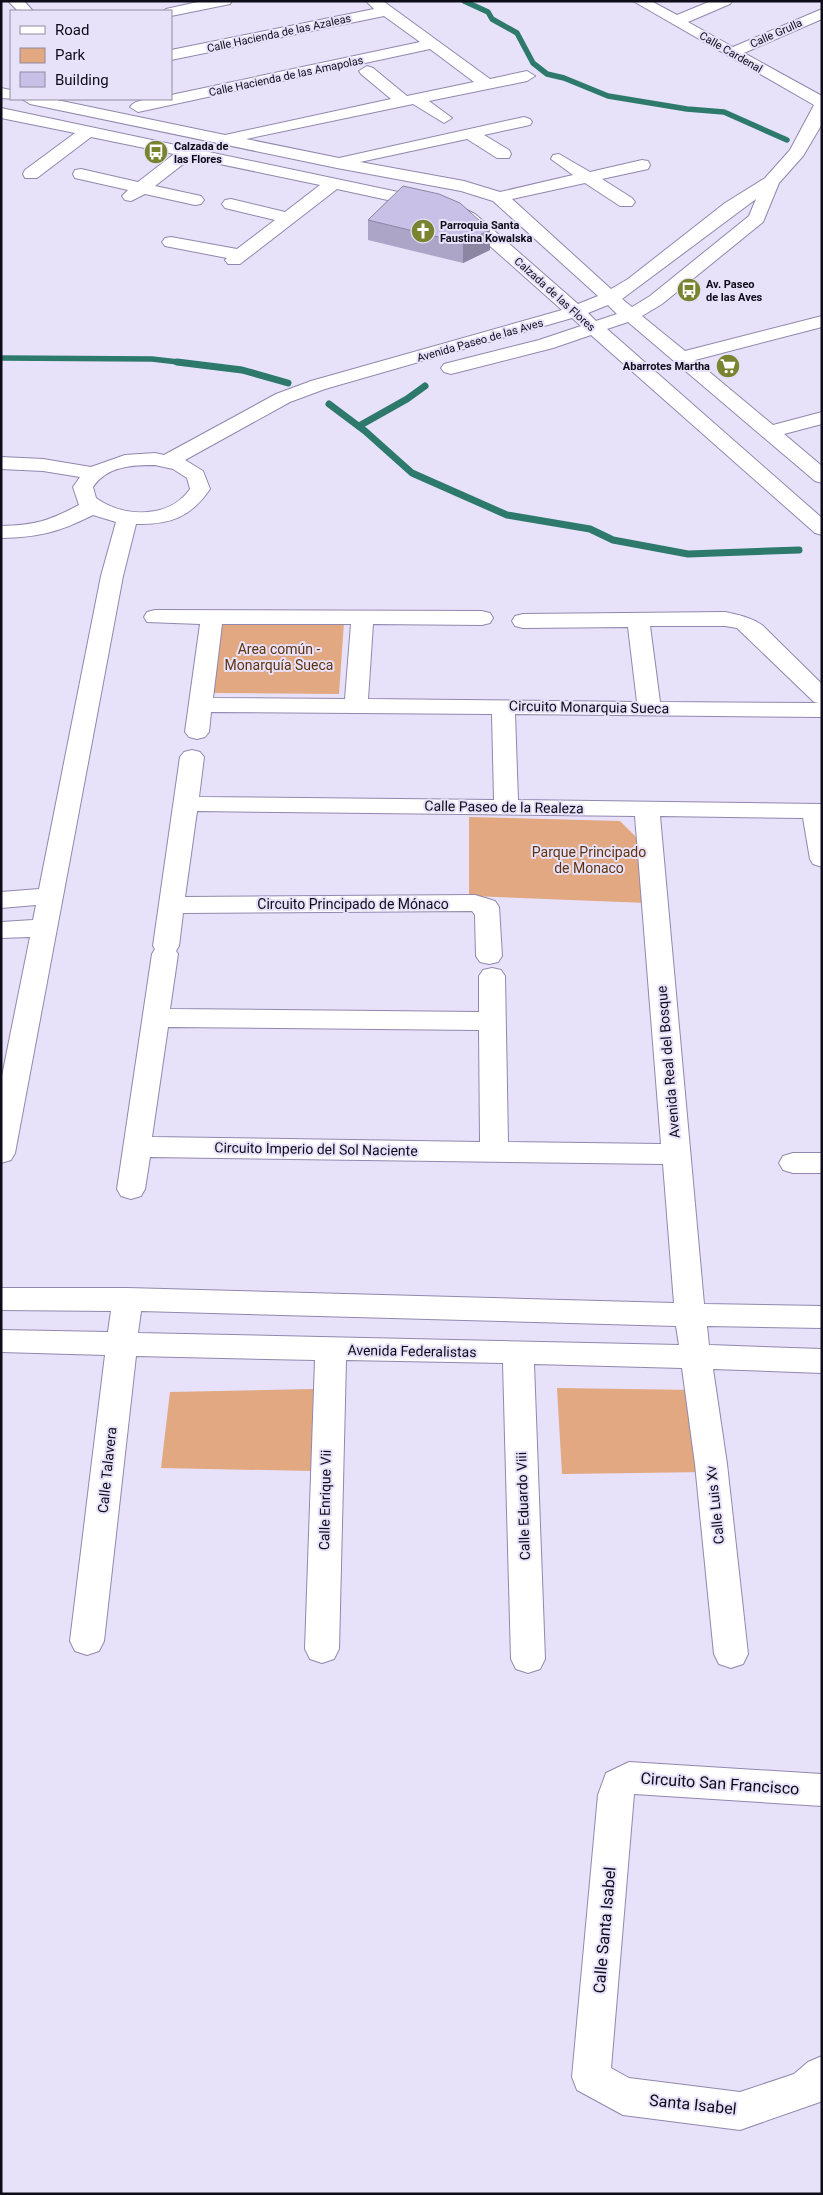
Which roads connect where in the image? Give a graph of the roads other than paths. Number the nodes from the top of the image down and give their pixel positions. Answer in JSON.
{"nodes":[{"id":1,"x":13,"y":1,"type":"edge"},
{"id":2,"x":225,"y":1,"type":"edge"},
{"id":3,"x":372,"y":1,"type":"edge"},
{"id":4,"x":640,"y":1,"type":"edge"},
{"id":5,"x":725,"y":1,"type":"edge"},
{"id":6,"x":1,"y":3,"type":"edge"},
{"id":7,"x":25,"y":10,"type":"edge"},
{"id":8,"x":386,"y":11,"type":"junction"},
{"id":9,"x":172,"y":12,"type":"edge"},
{"id":10,"x":822,"y":13,"type":"edge"},
{"id":11,"x":676,"y":21,"type":"junction"},
{"id":12,"x":434,"y":44,"type":"junction"},
{"id":13,"x":731,"y":53,"type":"junction"},
{"id":14,"x":172,"y":55,"type":"edge"},
{"id":15,"x":367,"y":71,"type":"dead end"},
{"id":16,"x":527,"y":76,"type":"dead end"},
{"id":17,"x":487,"y":84,"type":"junction"},
{"id":18,"x":40,"y":100,"type":"edge"},
{"id":19,"x":111,"y":100,"type":"edge"},
{"id":20,"x":410,"y":100,"type":"junction"},
{"id":21,"x":135,"y":109,"type":"edge"},
{"id":22,"x":820,"y":112,"type":"edge"},
{"id":23,"x":1,"y":114,"type":"edge"},
{"id":24,"x":444,"y":118,"type":"dead end"},
{"id":25,"x":524,"y":122,"type":"dead end"},
{"id":26,"x":155,"y":126,"type":"junction"},
{"id":27,"x":88,"y":131,"type":"junction"},
{"id":28,"x":468,"y":133,"type":"junction"},
{"id":29,"x":118,"y":137,"type":"junction"},
{"id":30,"x":221,"y":140,"type":"junction"},
{"id":31,"x":136,"y":141,"type":"junction"},
{"id":32,"x":188,"y":152,"type":"junction"},
{"id":33,"x":502,"y":154,"type":"dead end"},
{"id":34,"x":559,"y":159,"type":"dead end"},
{"id":35,"x":337,"y":163,"type":"junction"},
{"id":36,"x":642,"y":165,"type":"dead end"},
{"id":37,"x":31,"y":174,"type":"dead end"},
{"id":38,"x":81,"y":174,"type":"dead end"},
{"id":39,"x":589,"y":178,"type":"junction"},
{"id":40,"x":771,"y":182,"type":"junction"},
{"id":41,"x":333,"y":184,"type":"junction"},
{"id":42,"x":142,"y":188,"type":"junction"},
{"id":43,"x":499,"y":197,"type":"junction"},
{"id":44,"x":195,"y":200,"type":"dead end"},
{"id":45,"x":626,"y":202,"type":"dead end"},
{"id":46,"x":122,"y":203,"type":"dead end"},
{"id":47,"x":232,"y":204,"type":"dead end"},
{"id":48,"x":289,"y":218,"type":"junction"},
{"id":49,"x":171,"y":242,"type":"dead end"},
{"id":50,"x":610,"y":298,"type":"junction"},
{"id":51,"x":574,"y":312,"type":"junction"},
{"id":52,"x":631,"y":315,"type":"junction"},
{"id":53,"x":822,"y":321,"type":"edge"},
{"id":54,"x":594,"y":329,"type":"junction"},
{"id":55,"x":681,"y":358,"type":"junction"},
{"id":56,"x":429,"y":374,"type":"dead end"},
{"id":57,"x":359,"y":384,"type":"junction"},
{"id":58,"x":822,"y":418,"type":"edge"},
{"id":59,"x":822,"y":424,"type":"edge"},
{"id":60,"x":800,"y":425,"type":"junction"},
{"id":61,"x":770,"y":432,"type":"junction"},
{"id":62,"x":168,"y":461,"type":"junction"},
{"id":63,"x":1,"y":463,"type":"edge"},
{"id":64,"x":190,"y":469,"type":"junction"},
{"id":65,"x":93,"y":473,"type":"junction"},
{"id":66,"x":822,"y":477,"type":"edge"},
{"id":67,"x":770,"y":484,"type":"junction"},
{"id":68,"x":92,"y":507,"type":"junction"},
{"id":69,"x":127,"y":518,"type":"junction"},
{"id":70,"x":822,"y":529,"type":"edge"},
{"id":71,"x":1,"y":532,"type":"edge"},
{"id":72,"x":155,"y":617,"type":"dead end"},
{"id":73,"x":212,"y":618,"type":"junction"},
{"id":74,"x":362,"y":618,"type":"junction"},
{"id":75,"x":482,"y":618,"type":"dead end"},
{"id":76,"x":523,"y":620,"type":"dead end"},
{"id":77,"x":638,"y":620,"type":"junction"},
{"id":78,"x":822,"y":697,"type":"edge"},
{"id":79,"x":201,"y":705,"type":"junction"},
{"id":80,"x":356,"y":705,"type":"junction"},
{"id":81,"x":503,"y":707,"type":"junction"},
{"id":82,"x":649,"y":708,"type":"junction"},
{"id":83,"x":822,"y":710,"type":"edge"},
{"id":84,"x":197,"y":732,"type":"dead end"},
{"id":85,"x":192,"y":757,"type":"dead end"},
{"id":86,"x":186,"y":804,"type":"junction"},
{"id":87,"x":506,"y":808,"type":"junction"},
{"id":88,"x":647,"y":809,"type":"junction"},
{"id":89,"x":818,"y":811,"type":"edge"},
{"id":90,"x":822,"y":859,"type":"edge"},
{"id":91,"x":50,"y":896,"type":"junction"},
{"id":92,"x":1,"y":900,"type":"edge"},
{"id":93,"x":171,"y":905,"type":"junction"},
{"id":94,"x":44,"y":928,"type":"junction"},
{"id":95,"x":1,"y":930,"type":"edge"},
{"id":96,"x":155,"y":1018,"type":"junction"},
{"id":97,"x":492,"y":1021,"type":"junction"},
{"id":98,"x":137,"y":1147,"type":"junction"},
{"id":99,"x":494,"y":1151,"type":"junction"},
{"id":100,"x":1,"y":1153,"type":"edge"},
{"id":101,"x":676,"y":1154,"type":"junction"},
{"id":102,"x":793,"y":1163,"type":"dead end"},
{"id":103,"x":822,"y":1163,"type":"edge"},
{"id":104,"x":131,"y":1189,"type":"dead end"},
{"id":105,"x":1,"y":1299,"type":"edge"},
{"id":106,"x":127,"y":1299,"type":"junction"},
{"id":107,"x":690,"y":1315,"type":"junction"},
{"id":108,"x":822,"y":1317,"type":"edge"},
{"id":109,"x":1,"y":1341,"type":"edge"},
{"id":110,"x":121,"y":1344,"type":"junction"},
{"id":111,"x":331,"y":1350,"type":"junction"},
{"id":112,"x":518,"y":1353,"type":"junction"},
{"id":113,"x":697,"y":1356,"type":"junction"},
{"id":114,"x":822,"y":1361,"type":"edge"},
{"id":115,"x":87,"y":1641,"type":"dead end"},
{"id":116,"x":322,"y":1649,"type":"dead end"},
{"id":117,"x":730,"y":1654,"type":"dead end"},
{"id":118,"x":528,"y":1659,"type":"dead end"},
{"id":119,"x":619,"y":1784,"type":"joint"},
{"id":120,"x":822,"y":1790,"type":"edge"},
{"id":121,"x":822,"y":2076,"type":"edge"},
{"id":122,"x":592,"y":2077,"type":"joint"}],
"edges":[{"from":1,"to":6,"type":"street"},
{"from":1,"to":7,"type":"street"},
{"from":2,"to":9,"type":"street"},
{"from":3,"to":8,"type":"street"},
{"from":4,"to":11,"type":"street","name":"Calle Cardenal"},
{"from":5,"to":11,"type":"street"},
{"from":8,"to":12,"type":"street"},
{"from":8,"to":14,"type":"street","name":"Calle Hacienda de las Azaleas"},
{"from":10,"to":13,"type":"street","name":"Calle Grulla"},
{"from":11,"to":13,"type":"street","name":"Calle Cardenal"},
{"from":12,"to":17,"type":"street"},
{"from":12,"to":21,"type":"street","name":"Calle Hacienda de las Amapolas"},
{"from":13,"to":22,"type":"street","name":"Calle Cardenal"},
{"from":15,"to":20,"type":"street"},
{"from":16,"to":17,"type":"street"},
{"from":17,"to":20,"type":"street"},
{"from":18,"to":21,"type":"street"},
{"from":19,"to":21,"type":"street"},
{"from":20,"to":24,"type":"street"},
{"from":20,"to":30,"type":"street"},
{"from":21,"to":26,"type":"street"},
{"from":21,"to":29,"type":"street"},
{"from":22,"to":40,"type":"street","name":"Avenida Paseo de las Aves"},
{"from":23,"to":27,"type":"street","name":"Calzada de las Flores"},
{"from":25,"to":28,"type":"street"},
{"from":26,"to":30,"type":"street"},
{"from":26,"to":31,"type":"street"},
{"from":27,"to":29,"type":"street","name":"Calzada de las Flores"},
{"from":27,"to":37,"type":"street"},
{"from":28,"to":33,"type":"street"},
{"from":28,"to":35,"type":"street"},
{"from":29,"to":31,"type":"street","name":"Calzada de las Flores"},
{"from":30,"to":35,"type":"street"},
{"from":31,"to":32,"type":"street","name":"Calzada de las Flores"},
{"from":32,"to":41,"type":"street","name":"Calzada de las Flores"},
{"from":32,"to":42,"type":"street"},
{"from":34,"to":39,"type":"street"},
{"from":35,"to":43,"type":"street"},
{"from":36,"to":39,"type":"street"},
{"from":38,"to":42,"type":"street"},
{"from":39,"to":43,"type":"street"},
{"from":39,"to":45,"type":"street"},
{"from":40,"to":50,"type":"street","name":"Avenida Paseo de las Aves"},
{"from":40,"to":52,"type":"street","name":"Avenida Paseo de las Aves"},
{"from":41,"to":48,"type":"street"},
{"from":41,"to":51,"type":"street","name":"Calzada de las Flores"},
{"from":42,"to":44,"type":"street"},
{"from":42,"to":46,"type":"street"},
{"from":43,"to":50,"type":"street"},
{"from":47,"to":48,"type":"street"},
{"from":48,"to":49,"type":"street"},
{"from":50,"to":51,"type":"street","name":"Avenida Paseo de las Aves"},
{"from":50,"to":52,"type":"street"},
{"from":51,"to":54,"type":"street","name":"Calzada de las Flores"},
{"from":51,"to":57,"type":"street","name":"Avenida Paseo de las Aves"},
{"from":52,"to":54,"type":"street","name":"Avenida Paseo de las Aves"},
{"from":52,"to":55,"type":"street"},
{"from":53,"to":55,"type":"street"},
{"from":54,"to":56,"type":"street","name":"Avenida Paseo de las Aves"},
{"from":54,"to":67,"type":"street","name":"Calzada de las Flores"},
{"from":55,"to":61,"type":"street"},
{"from":57,"to":62,"type":"street","name":"Avenida Paseo de las Aves"},
{"from":57,"to":64,"type":"street","name":"Avenida Paseo de las Aves"},
{"from":58,"to":60,"type":"street"},
{"from":59,"to":60,"type":"street"},
{"from":60,"to":61,"type":"street"},
{"from":61,"to":66,"type":"street"},
{"from":62,"to":64,"type":"street"},
{"from":62,"to":65,"type":"street"},
{"from":63,"to":65,"type":"street"},
{"from":64,"to":69,"type":"street"},
{"from":65,"to":68,"type":"street"},
{"from":66,"to":67,"type":"street"},
{"from":67,"to":70,"type":"street","name":"Calzada de las Flores"},
{"from":68,"to":69,"type":"street"},
{"from":68,"to":71,"type":"street"},
{"from":69,"to":91,"type":"street"},
{"from":72,"to":73,"type":"street"},
{"from":73,"to":74,"type":"street"},
{"from":73,"to":79,"type":"street"},
{"from":74,"to":75,"type":"street"},
{"from":74,"to":80,"type":"street"},
{"from":76,"to":77,"type":"street"},
{"from":77,"to":78,"type":"street"},
{"from":77,"to":82,"type":"street"},
{"from":79,"to":80,"type":"street","name":"Circuito Monarquia Sueca"},
{"from":79,"to":84,"type":"street"},
{"from":80,"to":81,"type":"street","name":"Circuito Monarquia Sueca"},
{"from":81,"to":82,"type":"street","name":"Circuito Monarquia Sueca"},
{"from":81,"to":87,"type":"street"},
{"from":82,"to":83,"type":"street","name":"Circuito Monarquia Sueca"},
{"from":85,"to":86,"type":"street"},
{"from":86,"to":87,"type":"street","name":"Calle Paseo de la Realeza"},
{"from":86,"to":93,"type":"street"},
{"from":87,"to":88,"type":"street","name":"Calle Paseo de la Realeza"},
{"from":88,"to":89,"type":"street","name":"Calle Paseo de la Realeza"},
{"from":88,"to":101,"type":"street","name":"Avenida Real del Bosque"},
{"from":89,"to":90,"type":"street"},
{"from":91,"to":92,"type":"street"},
{"from":91,"to":94,"type":"street"},
{"from":93,"to":96,"type":"street"},
{"from":93,"to":97,"type":"street","name":"Circuito Principado de Mónaco"},
{"from":94,"to":95,"type":"street"},
{"from":94,"to":100,"type":"street"},
{"from":96,"to":97,"type":"street"},
{"from":96,"to":98,"type":"street"},
{"from":97,"to":99,"type":"street"},
{"from":98,"to":99,"type":"street","name":"Circuito Imperio del Sol Naciente"},
{"from":98,"to":104,"type":"street"},
{"from":99,"to":101,"type":"street","name":"Circuito Imperio del Sol Naciente"},
{"from":101,"to":107,"type":"street","name":"Avenida Real del Bosque"},
{"from":102,"to":103,"type":"street"},
{"from":105,"to":106,"type":"street"},
{"from":106,"to":107,"type":"street"},
{"from":106,"to":110,"type":"street","name":"Calle Talavera"},
{"from":107,"to":108,"type":"street"},
{"from":107,"to":113,"type":"street","name":"Avenida Real del Bosque"},
{"from":109,"to":110,"type":"street","name":"Avenida Federalistas"},
{"from":110,"to":111,"type":"street","name":"Avenida Federalistas"},
{"from":110,"to":115,"type":"street","name":"Calle Talavera"},
{"from":111,"to":112,"type":"street","name":"Avenida Federalistas"},
{"from":111,"to":116,"type":"street","name":"Calle Enrique Vii"},
{"from":112,"to":113,"type":"street","name":"Avenida Federalistas"},
{"from":112,"to":118,"type":"street","name":"Calle Eduardo Viii"},
{"from":113,"to":114,"type":"street","name":"Avenida Federalistas"},
{"from":113,"to":117,"type":"street","name":"Calle Luis Xv"},
{"from":119,"to":120,"type":"street","name":"Circuito San Francisco"},
{"from":119,"to":122,"type":"street","name":"Calle Santa Isabel"},
{"from":121,"to":122,"type":"street","name":"Santa Isabel"}]}
